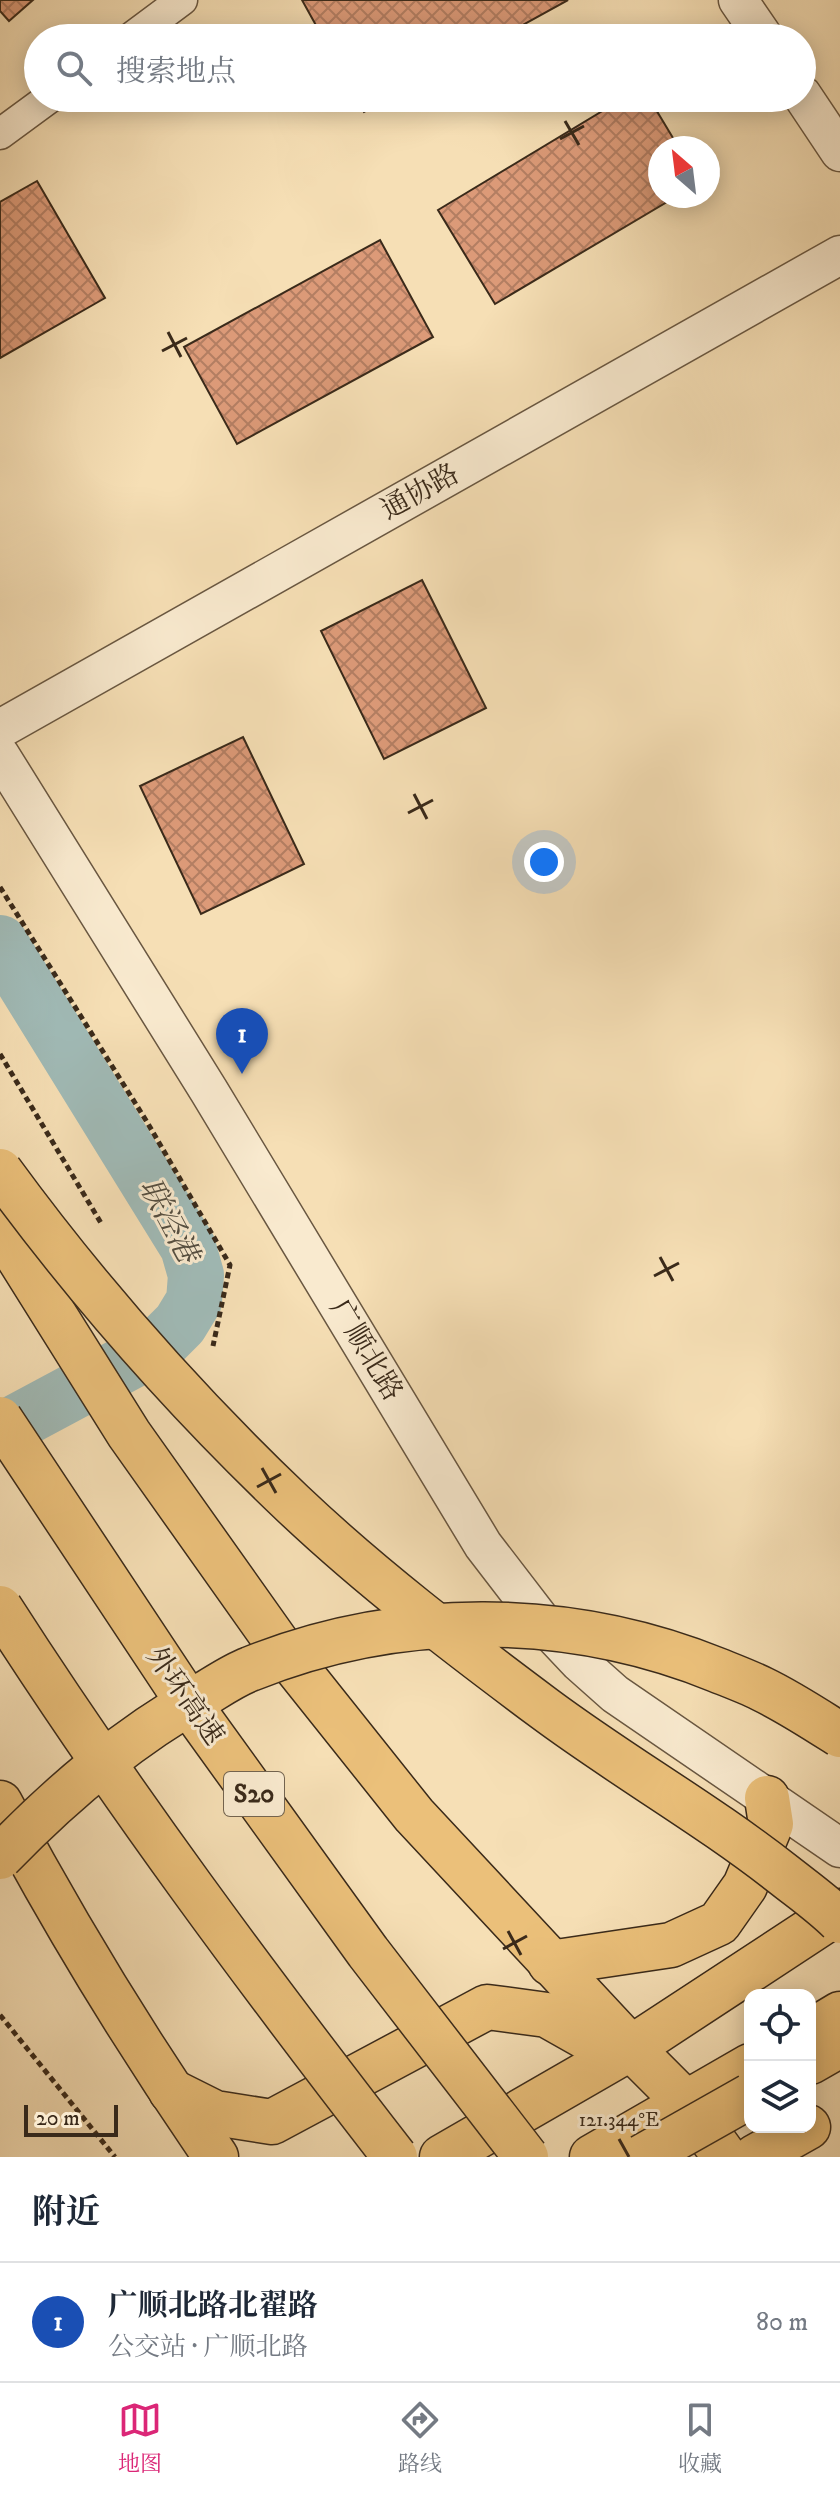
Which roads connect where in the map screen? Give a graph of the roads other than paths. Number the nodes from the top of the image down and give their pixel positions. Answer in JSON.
{"nodes":[{"id":1,"x":182,"y":0,"type":"edge"},
{"id":2,"x":738,"y":0,"type":"edge"},
{"id":3,"x":150,"y":24,"type":"edge"},
{"id":4,"x":754,"y":24,"type":"edge"},
{"id":5,"x":30,"y":112,"type":"edge"},
{"id":6,"x":813,"y":112,"type":"edge"},
{"id":7,"x":0,"y":134,"type":"edge"},
{"id":8,"x":840,"y":152,"type":"edge"},
{"id":9,"x":840,"y":255,"type":"edge"},
{"id":10,"x":0,"y":729,"type":"edge"},
{"id":11,"x":0,"y":755,"type":"edge"},
{"id":12,"x":0,"y":1171,"type":"edge"},
{"id":13,"x":0,"y":1228,"type":"edge"},
{"id":14,"x":0,"y":1419,"type":"edge"},
{"id":15,"x":0,"y":1608,"type":"edge"},
{"id":16,"x":840,"y":1735,"type":"edge"},
{"id":17,"x":767,"y":1798,"type":"junction"},
{"id":18,"x":0,"y":1803,"type":"edge"},
{"id":19,"x":840,"y":1848,"type":"edge"},
{"id":20,"x":0,"y":1857,"type":"edge"},
{"id":21,"x":840,"y":1911,"type":"edge"},
{"id":22,"x":840,"y":1921,"type":"edge"},
{"id":23,"x":550,"y":1963,"type":"junction"},
{"id":24,"x":840,"y":2014,"type":"edge"},
{"id":25,"x":816,"y":2028,"type":"edge"},
{"id":26,"x":840,"y":2045,"type":"edge"},
{"id":27,"x":631,"y":2048,"type":"junction"},
{"id":28,"x":812,"y":2061,"type":"edge"},
{"id":29,"x":744,"y":2069,"type":"edge"},
{"id":30,"x":171,"y":2091,"type":"junction"},
{"id":31,"x":744,"y":2099,"type":"edge"},
{"id":32,"x":686,"y":2103,"type":"junction"},
{"id":33,"x":840,"y":2109,"type":"edge"},
{"id":34,"x":816,"y":2122,"type":"edge"},
{"id":35,"x":797,"y":2133,"type":"edge"},
{"id":36,"x":216,"y":2157,"type":"edge"},
{"id":37,"x":395,"y":2157,"type":"edge"},
{"id":38,"x":442,"y":2157,"type":"edge"},
{"id":39,"x":526,"y":2157,"type":"edge"},
{"id":40,"x":592,"y":2157,"type":"edge"},
{"id":41,"x":642,"y":2157,"type":"edge"},
{"id":42,"x":725,"y":2157,"type":"edge"},
{"id":43,"x":755,"y":2157,"type":"edge"}],
"edges":[{"from":1,"to":3,"type":"street"},
{"from":2,"to":4,"type":"street"},
{"from":5,"to":7,"type":"street"},
{"from":6,"to":8,"type":"street"},
{"from":9,"to":10,"type":"street","name":"通协路"},
{"from":11,"to":17,"type":"street","name":"广顺北路"},
{"from":12,"to":22,"type":"main road","bridge":true},
{"from":13,"to":23,"type":"main road"},
{"from":14,"to":39,"type":"main road","name":"外环高速","number":"S20","bridge":true},
{"from":15,"to":37,"type":"main road","bridge":true},
{"from":16,"to":20,"type":"main road","bridge":true},
{"from":17,"to":19,"type":"street","name":"广顺北路"},
{"from":17,"to":23,"type":"main road"},
{"from":18,"to":30,"type":"main road"},
{"from":21,"to":27,"type":"main road"},
{"from":23,"to":27,"type":"main road"},
{"from":24,"to":25,"type":"main road"},
{"from":26,"to":28,"type":"main road"},
{"from":27,"to":30,"type":"main road"},
{"from":27,"to":32,"type":"main road"},
{"from":27,"to":38,"type":"main road"},
{"from":29,"to":32,"type":"main road"},
{"from":30,"to":36,"type":"main road"},
{"from":31,"to":41,"type":"main road","bridge":true},
{"from":32,"to":40,"type":"main road"},
{"from":32,"to":42,"type":"main road"},
{"from":33,"to":34,"type":"main road"},
{"from":35,"to":43,"type":"main road"}]}
